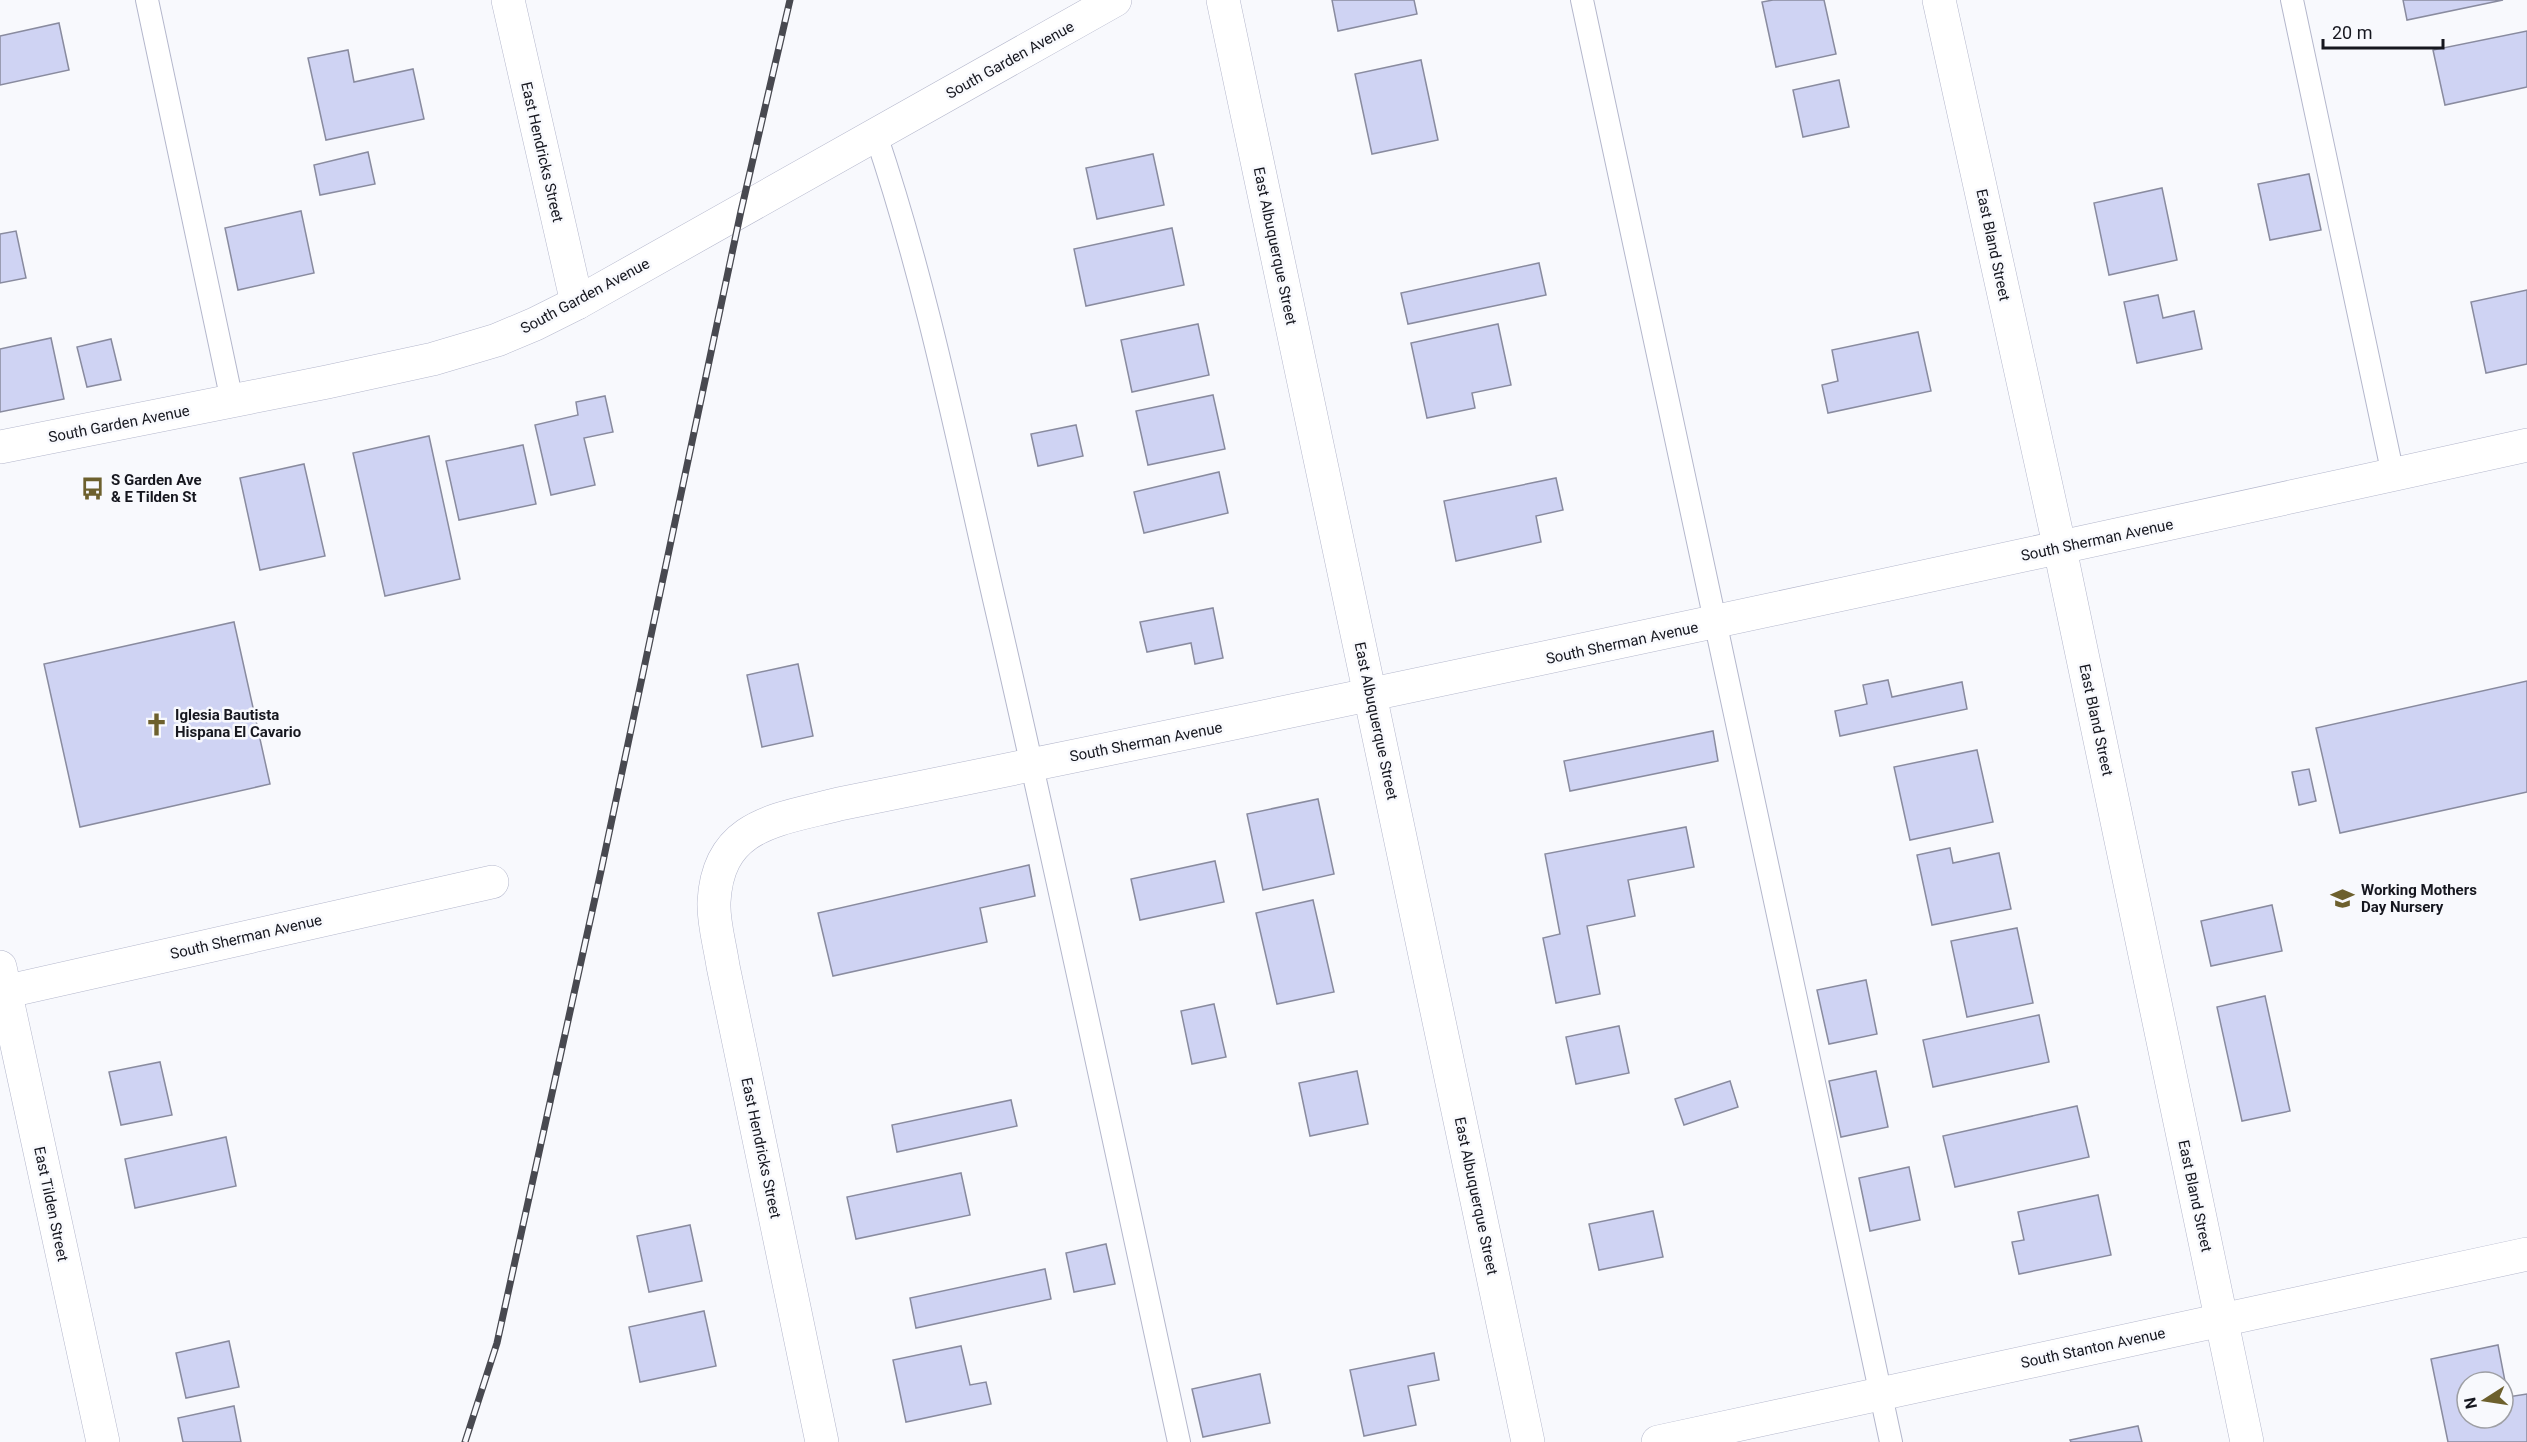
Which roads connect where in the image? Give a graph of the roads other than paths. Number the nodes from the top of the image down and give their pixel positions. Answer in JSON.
{"nodes":[{"id":1,"x":147,"y":0,"type":"edge"},
{"id":2,"x":508,"y":0,"type":"edge"},
{"id":3,"x":1115,"y":0,"type":"edge"},
{"id":4,"x":1223,"y":0,"type":"edge"},
{"id":5,"x":1582,"y":0,"type":"edge"},
{"id":6,"x":1939,"y":0,"type":"edge"},
{"id":7,"x":2292,"y":0,"type":"edge"},
{"id":8,"x":876,"y":135,"type":"junction"},
{"id":9,"x":577,"y":303,"type":"junction"},
{"id":10,"x":232,"y":401,"type":"junction"},
{"id":11,"x":2527,"y":446,"type":"edge"},
{"id":12,"x":0,"y":447,"type":"edge"},
{"id":13,"x":2393,"y":475,"type":"junction"},
{"id":14,"x":2060,"y":549,"type":"junction"},
{"id":15,"x":1717,"y":622,"type":"junction"},
{"id":16,"x":1370,"y":696,"type":"junction"},
{"id":17,"x":1032,"y":765,"type":"junction"},
{"id":18,"x":725,"y":854,"type":"joint"},
{"id":19,"x":492,"y":882,"type":"dead end"},
{"id":20,"x":2,"y":984,"type":"edge"},
{"id":21,"x":2527,"y":1254,"type":"edge"},
{"id":22,"x":2221,"y":1321,"type":"junction"},
{"id":23,"x":1881,"y":1394,"type":"junction"},
{"id":24,"x":103,"y":1442,"type":"edge"},
{"id":25,"x":822,"y":1442,"type":"edge"},
{"id":26,"x":1179,"y":1442,"type":"edge"},
{"id":27,"x":1528,"y":1442,"type":"edge"},
{"id":28,"x":1658,"y":1442,"type":"edge"},
{"id":29,"x":1891,"y":1442,"type":"edge"},
{"id":30,"x":2247,"y":1442,"type":"edge"}],
"edges":[{"from":1,"to":10,"type":"lane"},
{"from":2,"to":9,"type":"street","name":"East Hendricks Street"},
{"from":3,"to":8,"type":"street","name":"South Garden Avenue"},
{"from":4,"to":16,"type":"street","name":"East Albuquerque Street"},
{"from":5,"to":15,"type":"lane"},
{"from":6,"to":14,"type":"street","name":"East Bland Street"},
{"from":7,"to":13,"type":"lane"},
{"from":8,"to":9,"type":"street","name":"South Garden Avenue"},
{"from":8,"to":17,"type":"lane"},
{"from":9,"to":10,"type":"street","name":"South Garden Avenue"},
{"from":10,"to":12,"type":"street","name":"South Garden Avenue"},
{"from":11,"to":13,"type":"street","name":"South Sherman Avenue"},
{"from":13,"to":14,"type":"street","name":"South Sherman Avenue"},
{"from":14,"to":15,"type":"street","name":"South Sherman Avenue"},
{"from":14,"to":22,"type":"street","name":"East Bland Street"},
{"from":15,"to":16,"type":"street","name":"South Sherman Avenue"},
{"from":15,"to":23,"type":"lane"},
{"from":16,"to":17,"type":"street","name":"South Sherman Avenue"},
{"from":16,"to":27,"type":"street","name":"East Albuquerque Street"},
{"from":17,"to":18,"type":"street","name":"South Sherman Avenue"},
{"from":17,"to":26,"type":"lane"},
{"from":18,"to":25,"type":"street","name":"East Hendricks Street"},
{"from":19,"to":20,"type":"street","name":"South Sherman Avenue"},
{"from":20,"to":24,"type":"street","name":"East Tilden Street"},
{"from":21,"to":22,"type":"street","name":"South Stanton Avenue"},
{"from":22,"to":23,"type":"street","name":"South Stanton Avenue"},
{"from":22,"to":30,"type":"street","name":"East Bland Street"},
{"from":23,"to":28,"type":"street","name":"South Stanton Avenue"},
{"from":23,"to":29,"type":"lane"}]}
